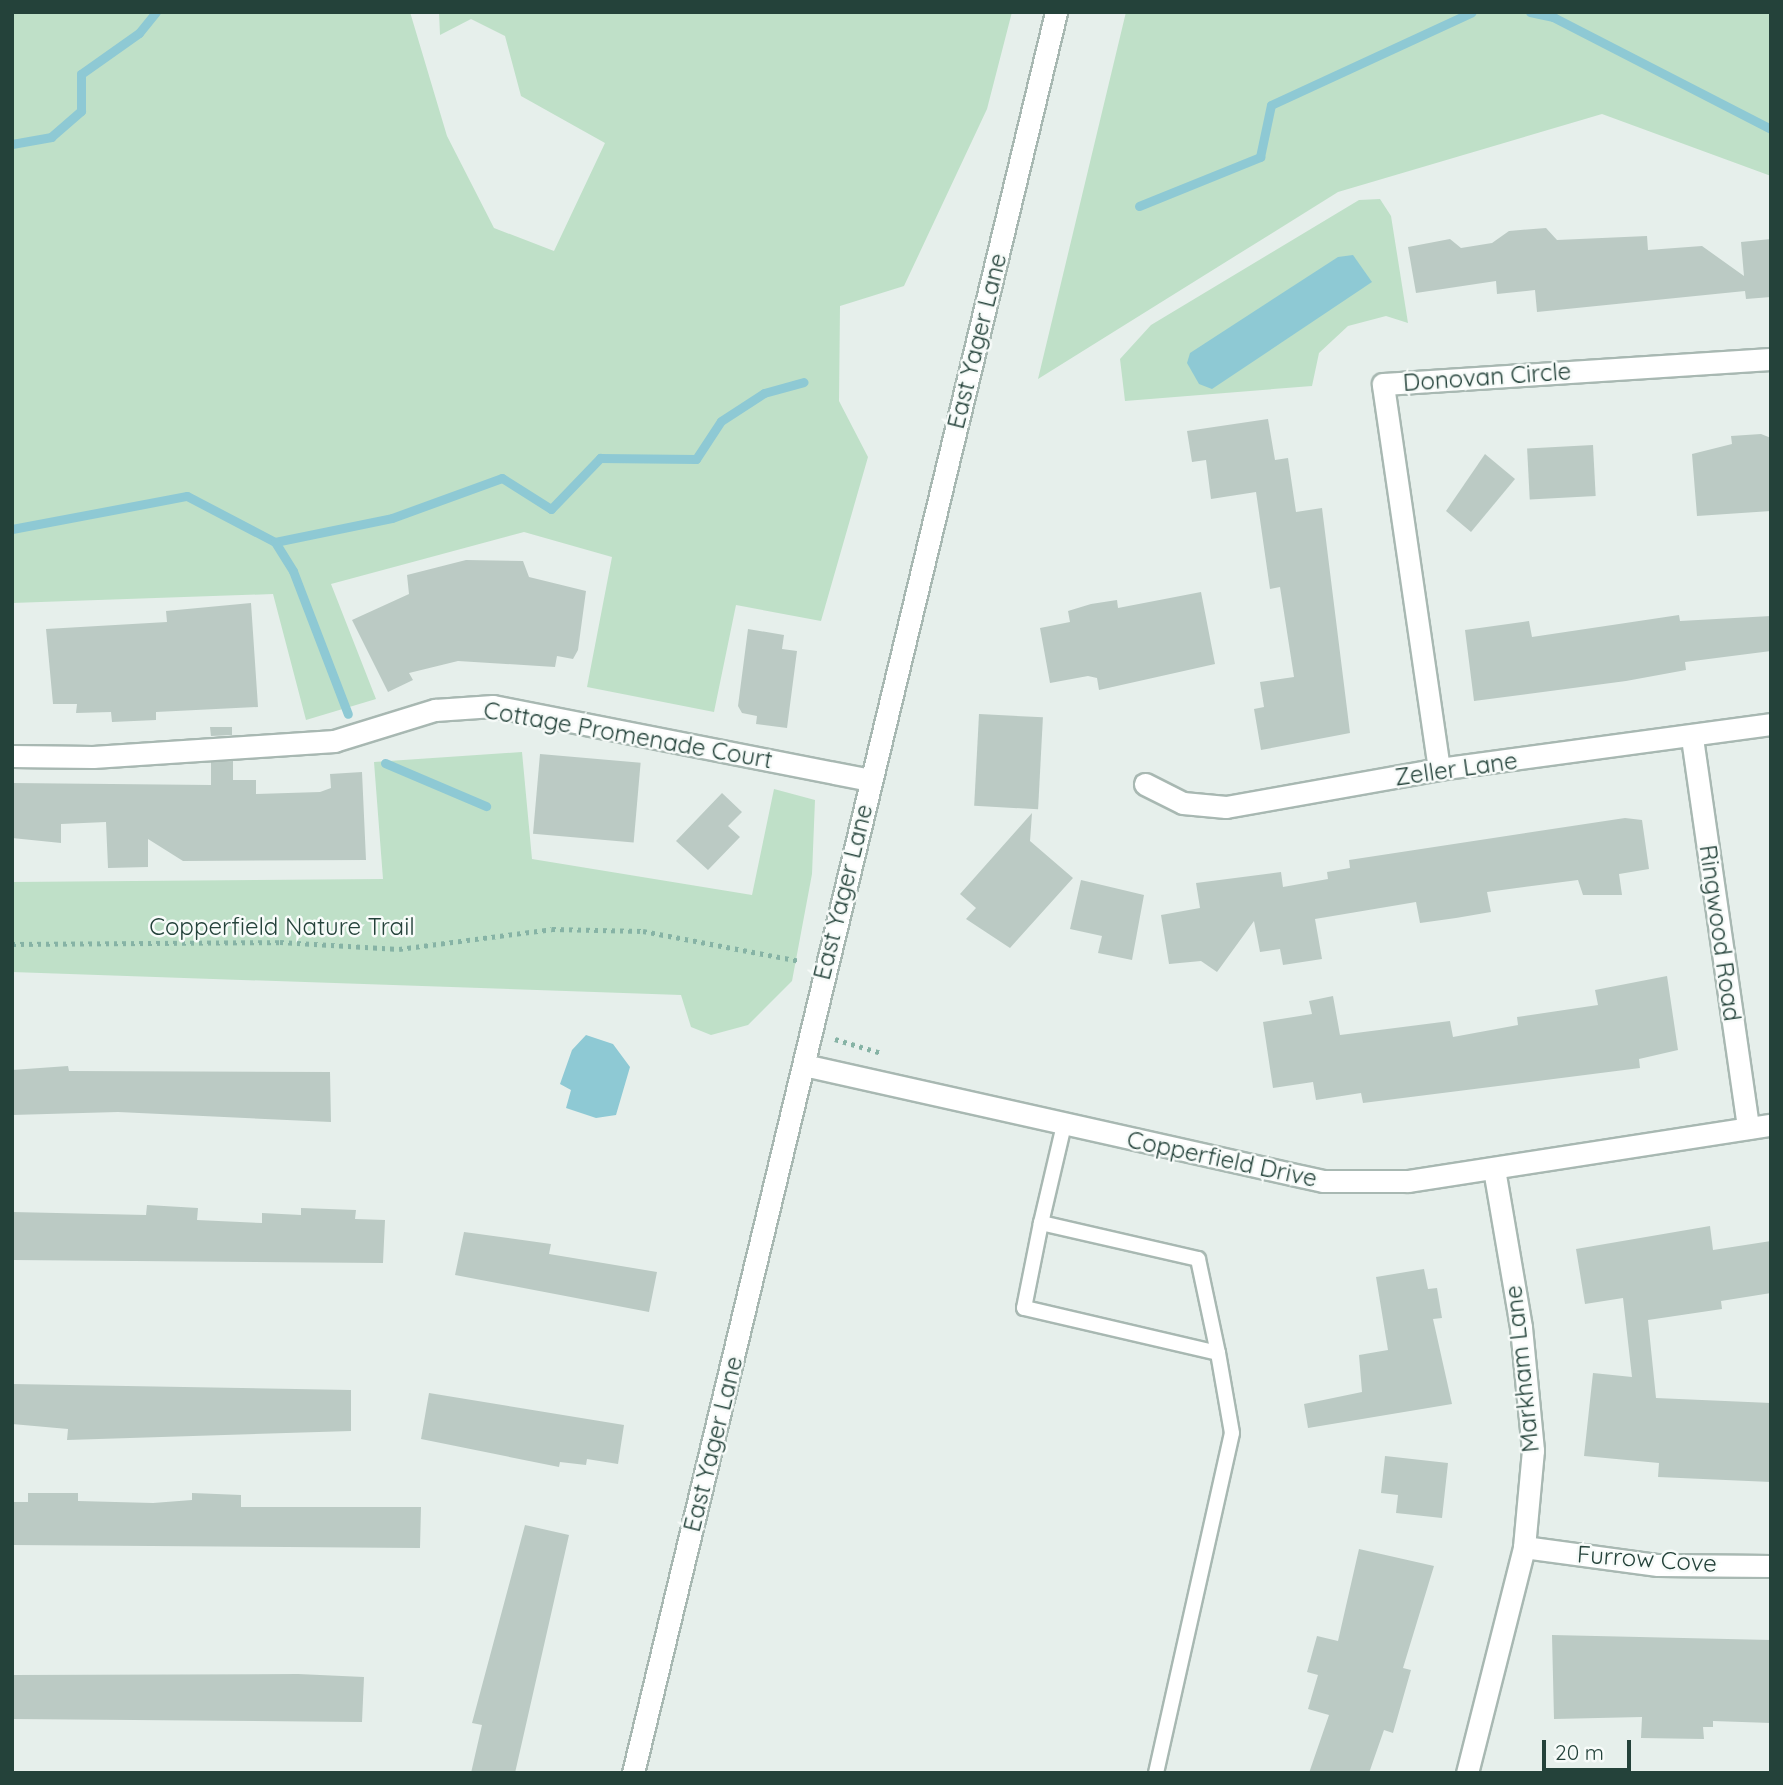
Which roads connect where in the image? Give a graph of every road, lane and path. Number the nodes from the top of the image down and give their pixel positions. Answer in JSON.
{"nodes":[{"id":1,"x":1056,"y":12,"type":"edge"},
{"id":2,"x":1771,"y":359,"type":"edge"},
{"id":3,"x":1771,"y":724,"type":"edge"},
{"id":4,"x":1692,"y":738,"type":"junction"},
{"id":5,"x":12,"y":756,"type":"edge"},
{"id":6,"x":1439,"y":769,"type":"junction"},
{"id":7,"x":870,"y":780,"type":"junction"},
{"id":8,"x":1145,"y":785,"type":"dead end"},
{"id":9,"x":12,"y":944,"type":"edge"},
{"id":10,"x":800,"y":961,"type":"dead end"},
{"id":11,"x":835,"y":1039,"type":"dead end"},
{"id":12,"x":895,"y":1056,"type":"dead end"},
{"id":13,"x":804,"y":1065,"type":"junction"},
{"id":14,"x":1065,"y":1125,"type":"junction"},
{"id":15,"x":1771,"y":1125,"type":"edge"},
{"id":16,"x":1748,"y":1128,"type":"junction"},
{"id":17,"x":1494,"y":1169,"type":"junction"},
{"id":18,"x":1041,"y":1223,"type":"junction"},
{"id":19,"x":1218,"y":1353,"type":"junction"},
{"id":20,"x":1524,"y":1547,"type":"junction"},
{"id":21,"x":1771,"y":1566,"type":"edge"},
{"id":22,"x":633,"y":1773,"type":"edge"},
{"id":23,"x":1156,"y":1773,"type":"edge"},
{"id":24,"x":1467,"y":1773,"type":"edge"}],
"edges":[{"from":1,"to":7,"type":"street","name":"East Yager Lane"},
{"from":2,"to":6,"type":"street","name":"Donovan Circle"},
{"from":3,"to":4,"type":"street","name":"Zeller Lane"},
{"from":4,"to":6,"type":"street","name":"Zeller Lane"},
{"from":4,"to":16,"type":"street","name":"Ringwood Road"},
{"from":5,"to":7,"type":"street","name":"Cottage Promenade Court"},
{"from":6,"to":8,"type":"street","name":"Zeller Lane"},
{"from":7,"to":13,"type":"street","name":"East Yager Lane"},
{"from":9,"to":10,"type":"path","name":"Copperfield Nature Trail"},
{"from":11,"to":12,"type":"path"},
{"from":13,"to":14,"type":"street","name":"Copperfield Drive"},
{"from":13,"to":22,"type":"street","name":"East Yager Lane"},
{"from":14,"to":17,"type":"street","name":"Copperfield Drive"},
{"from":14,"to":18,"type":"lane"},
{"from":15,"to":16,"type":"street","name":"Copperfield Drive"},
{"from":16,"to":17,"type":"street","name":"Copperfield Drive"},
{"from":17,"to":20,"type":"street","name":"Markham Lane"},
{"from":18,"to":19,"type":"lane"},
{"from":18,"to":19,"type":"lane"},
{"from":19,"to":23,"type":"lane"},
{"from":20,"to":21,"type":"street","name":"Furrow Cove"},
{"from":20,"to":24,"type":"street","name":"Markham Lane"}]}
